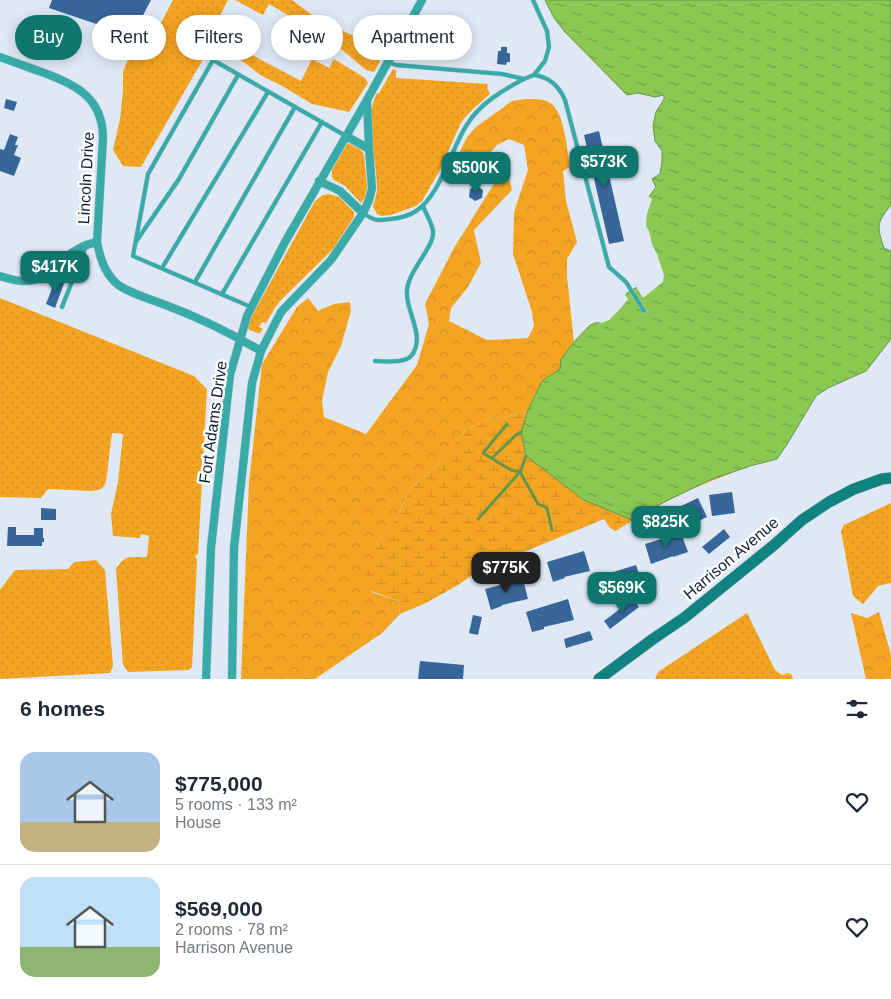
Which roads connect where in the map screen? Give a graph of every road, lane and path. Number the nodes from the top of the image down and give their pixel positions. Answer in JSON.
{"nodes":[{"id":1,"x":422,"y":0,"type":"edge"},
{"id":2,"x":533,"y":0,"type":"edge"},
{"id":3,"x":0,"y":57,"type":"edge"},
{"id":4,"x":388,"y":62,"type":"junction"},
{"id":5,"x":238,"y":75,"type":"junction"},
{"id":6,"x":534,"y":75,"type":"junction"},
{"id":7,"x":524,"y":79,"type":"junction"},
{"id":8,"x":268,"y":92,"type":"junction"},
{"id":9,"x":367,"y":100,"type":"junction"},
{"id":10,"x":295,"y":107,"type":"junction"},
{"id":11,"x":322,"y":122,"type":"junction"},
{"id":12,"x":346,"y":136,"type":"junction"},
{"id":13,"x":369,"y":149,"type":"junction"},
{"id":14,"x":320,"y":181,"type":"junction"},
{"id":15,"x":423,"y":206,"type":"junction"},
{"id":16,"x":363,"y":213,"type":"junction"},
{"id":17,"x":136,"y":241,"type":"junction"},
{"id":18,"x":97,"y":242,"type":"junction"},
{"id":19,"x":87,"y":244,"type":"junction"},
{"id":20,"x":162,"y":268,"type":"junction"},
{"id":21,"x":0,"y":276,"type":"edge"},
{"id":22,"x":195,"y":282,"type":"junction"},
{"id":23,"x":222,"y":294,"type":"junction"},
{"id":24,"x":62,"y":306,"type":"dead end"},
{"id":25,"x":251,"y":307,"type":"junction"},
{"id":26,"x":644,"y":310,"type":"dead end"},
{"id":27,"x":240,"y":340,"type":"junction"},
{"id":28,"x":261,"y":350,"type":"junction"},
{"id":29,"x":375,"y":361,"type":"dead end"},
{"id":30,"x":891,"y":478,"type":"edge"},
{"id":31,"x":206,"y":679,"type":"edge"},
{"id":32,"x":232,"y":679,"type":"edge"},
{"id":33,"x":599,"y":679,"type":"edge"}],
"edges":[{"from":1,"to":4,"type":"street","name":"Fort Adams Drive"},
{"from":2,"to":6,"type":"lane"},
{"from":3,"to":18,"type":"street","name":"Lincoln Drive"},
{"from":4,"to":7,"type":"lane"},
{"from":4,"to":9,"type":"street","name":"Fort Adams Drive"},
{"from":5,"to":8,"type":"lane"},
{"from":5,"to":17,"type":"lane"},
{"from":5,"to":17,"type":"lane"},
{"from":6,"to":7,"type":"lane"},
{"from":6,"to":26,"type":"lane"},
{"from":7,"to":15,"type":"lane"},
{"from":8,"to":10,"type":"lane"},
{"from":8,"to":20,"type":"lane"},
{"from":9,"to":12,"type":"street","name":"Fort Adams Drive"},
{"from":9,"to":13,"type":"street","name":"Fort Adams Drive"},
{"from":10,"to":11,"type":"lane"},
{"from":10,"to":22,"type":"lane"},
{"from":11,"to":12,"type":"lane"},
{"from":11,"to":23,"type":"lane"},
{"from":12,"to":13,"type":"street"},
{"from":12,"to":14,"type":"street","name":"Fort Adams Drive"},
{"from":13,"to":16,"type":"street","name":"Fort Adams Drive"},
{"from":14,"to":16,"type":"street"},
{"from":14,"to":25,"type":"street","name":"Fort Adams Drive"},
{"from":15,"to":16,"type":"lane"},
{"from":15,"to":29,"type":"lane"},
{"from":16,"to":28,"type":"street","name":"Fort Adams Drive"},
{"from":17,"to":20,"type":"lane"},
{"from":18,"to":19,"type":"street","name":"Lincoln Drive"},
{"from":18,"to":27,"type":"street","name":"Lincoln Drive"},
{"from":19,"to":21,"type":"street","name":"Lincoln Drive"},
{"from":19,"to":24,"type":"lane"},
{"from":20,"to":22,"type":"lane"},
{"from":22,"to":23,"type":"lane"},
{"from":23,"to":25,"type":"lane"},
{"from":25,"to":27,"type":"street","name":"Fort Adams Drive"},
{"from":27,"to":28,"type":"street","name":"Lincoln Drive"},
{"from":27,"to":31,"type":"street","name":"Fort Adams Drive"},
{"from":28,"to":32,"type":"street","name":"Fort Adams Drive"},
{"from":30,"to":33,"type":"main road","name":"Harrison Avenue"}]}
